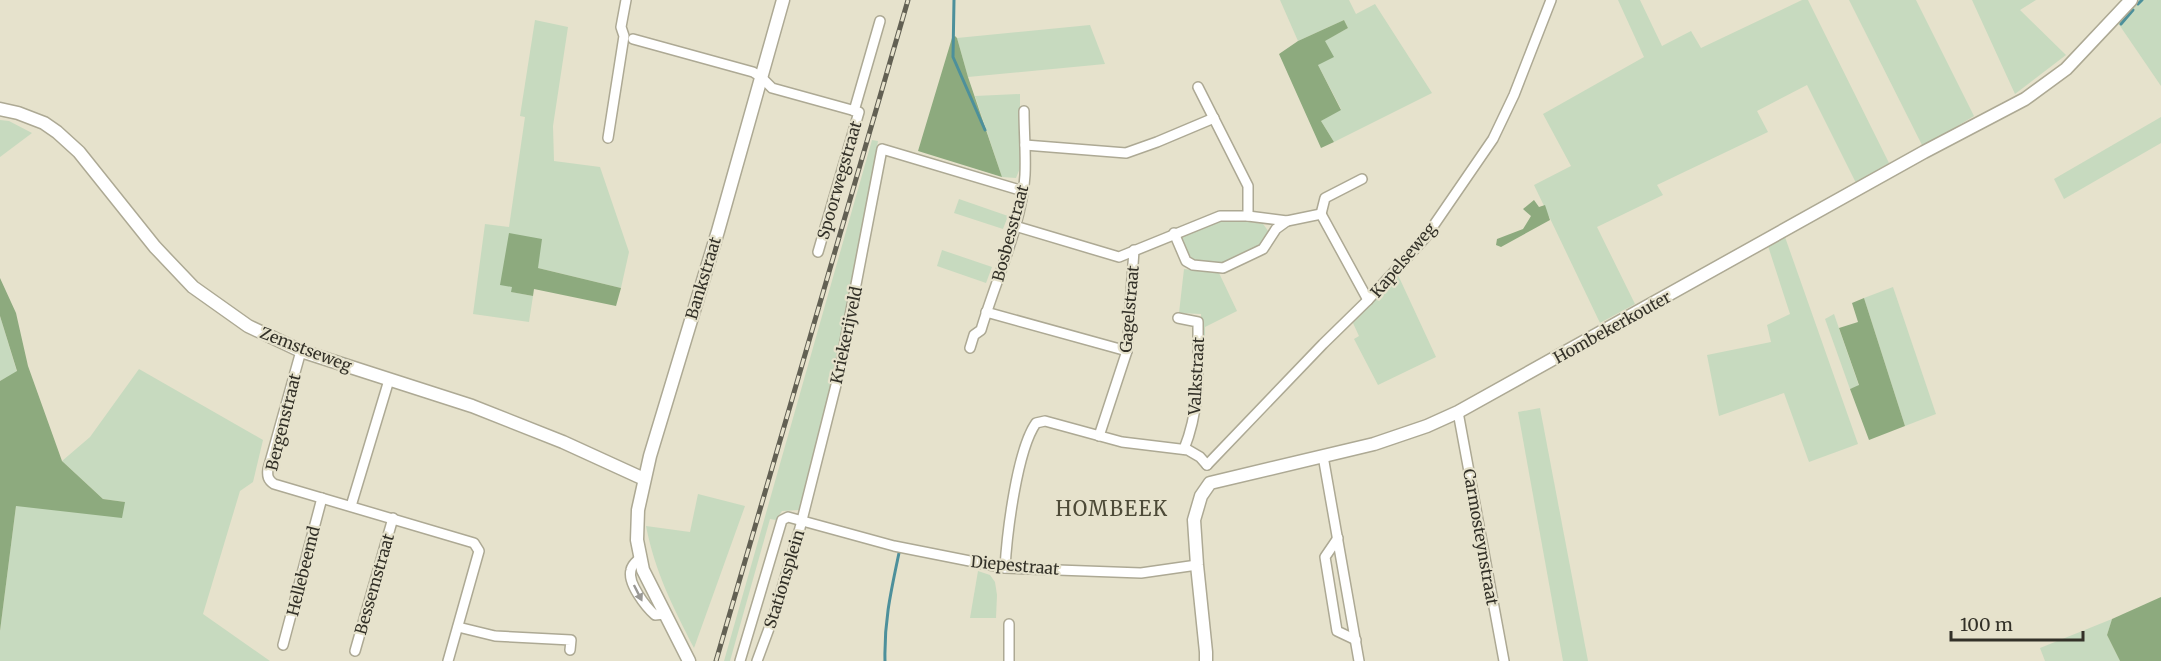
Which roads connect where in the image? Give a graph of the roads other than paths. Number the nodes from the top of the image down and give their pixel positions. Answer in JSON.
{"nodes":[{"id":1,"x":627,"y":0,"type":"edge"},
{"id":2,"x":783,"y":0,"type":"edge"},
{"id":3,"x":1551,"y":0,"type":"edge"},
{"id":4,"x":2131,"y":0,"type":"edge"},
{"id":5,"x":880,"y":21,"type":"dead end"},
{"id":6,"x":633,"y":39,"type":"dead end"},
{"id":7,"x":761,"y":77,"type":"junction"},
{"id":8,"x":1198,"y":87,"type":"dead end"},
{"id":9,"x":0,"y":109,"type":"edge"},
{"id":10,"x":854,"y":111,"type":"junction"},
{"id":11,"x":1023,"y":111,"type":"dead end"},
{"id":12,"x":1214,"y":118,"type":"junction"},
{"id":13,"x":608,"y":138,"type":"dead end"},
{"id":14,"x":1024,"y":145,"type":"junction"},
{"id":15,"x":1362,"y":179,"type":"dead end"},
{"id":16,"x":1023,"y":191,"type":"junction"},
{"id":17,"x":1321,"y":214,"type":"junction"},
{"id":18,"x":1248,"y":216,"type":"junction"},
{"id":19,"x":1287,"y":221,"type":"junction"},
{"id":20,"x":1015,"y":226,"type":"junction"},
{"id":21,"x":1174,"y":233,"type":"junction"},
{"id":22,"x":1134,"y":250,"type":"junction"},
{"id":23,"x":818,"y":252,"type":"dead end"},
{"id":24,"x":1368,"y":300,"type":"junction"},
{"id":25,"x":986,"y":312,"type":"junction"},
{"id":26,"x":1178,"y":318,"type":"dead end"},
{"id":27,"x":970,"y":348,"type":"dead end"},
{"id":28,"x":301,"y":351,"type":"junction"},
{"id":29,"x":1127,"y":351,"type":"junction"},
{"id":30,"x":389,"y":380,"type":"junction"},
{"id":31,"x":1458,"y":412,"type":"junction"},
{"id":32,"x":1099,"y":436,"type":"junction"},
{"id":33,"x":1184,"y":449,"type":"junction"},
{"id":34,"x":1323,"y":456,"type":"junction"},
{"id":35,"x":1207,"y":465,"type":"junction"},
{"id":36,"x":644,"y":479,"type":"junction"},
{"id":37,"x":1210,"y":483,"type":"junction"},
{"id":38,"x":322,"y":498,"type":"junction"},
{"id":39,"x":351,"y":506,"type":"junction"},
{"id":40,"x":393,"y":518,"type":"junction"},
{"id":41,"x":801,"y":520,"type":"junction"},
{"id":42,"x":1338,"y":538,"type":"junction"},
{"id":43,"x":1197,"y":565,"type":"junction"},
{"id":44,"x":1005,"y":568,"type":"junction"},
{"id":45,"x":1009,"y":624,"type":"dead end"},
{"id":46,"x":458,"y":627,"type":"junction"},
{"id":47,"x":1356,"y":640,"type":"junction"},
{"id":48,"x":283,"y":645,"type":"dead end"},
{"id":49,"x":570,"y":650,"type":"dead end"},
{"id":50,"x":355,"y":651,"type":"dead end"},
{"id":51,"x":448,"y":661,"type":"edge"},
{"id":52,"x":689,"y":661,"type":"edge"},
{"id":53,"x":740,"y":661,"type":"edge"},
{"id":54,"x":757,"y":661,"type":"edge"},
{"id":55,"x":1009,"y":661,"type":"edge"},
{"id":56,"x":1206,"y":661,"type":"edge"},
{"id":57,"x":1359,"y":661,"type":"edge"},
{"id":58,"x":1504,"y":661,"type":"edge"}],
"edges":[{"from":1,"to":13,"type":"street"},
{"from":2,"to":7,"type":"street","name":"Bankstraat"},
{"from":3,"to":24,"type":"street","name":"Kapelseweg"},
{"from":4,"to":31,"type":"street","name":"Hombekerkouter"},
{"from":5,"to":10,"type":"street","name":"Spoorwegstraat"},
{"from":6,"to":7,"type":"street","name":"Spoorwegstraat"},
{"from":7,"to":10,"type":"street","name":"Spoorwegstraat"},
{"from":7,"to":36,"type":"street","name":"Bankstraat"},
{"from":8,"to":12,"type":"street"},
{"from":9,"to":28,"type":"street","name":"Zemstseweg"},
{"from":10,"to":23,"type":"street","name":"Spoorwegstraat"},
{"from":11,"to":14,"type":"street","name":"Bosbesstraat"},
{"from":12,"to":14,"type":"street"},
{"from":12,"to":18,"type":"street"},
{"from":14,"to":16,"type":"street","name":"Bosbesstraat"},
{"from":15,"to":17,"type":"street"},
{"from":16,"to":20,"type":"street","name":"Bosbesstraat"},
{"from":16,"to":41,"type":"street","name":"Kriekerijveld"},
{"from":17,"to":19,"type":"street"},
{"from":17,"to":24,"type":"street"},
{"from":18,"to":19,"type":"street"},
{"from":18,"to":21,"type":"street"},
{"from":19,"to":21,"type":"street"},
{"from":20,"to":22,"type":"street"},
{"from":20,"to":25,"type":"street","name":"Bosbesstraat"},
{"from":21,"to":22,"type":"street"},
{"from":22,"to":29,"type":"street","name":"Gagelstraat"},
{"from":24,"to":35,"type":"street","name":"Kapelseweg"},
{"from":25,"to":27,"type":"street","name":"Bosbesstraat"},
{"from":25,"to":29,"type":"street"},
{"from":26,"to":33,"type":"street","name":"Valkstraat"},
{"from":28,"to":30,"type":"street","name":"Zemstseweg"},
{"from":28,"to":38,"type":"street","name":"Bergenstraat"},
{"from":29,"to":32,"type":"street","name":"Gagelstraat"},
{"from":30,"to":36,"type":"street","name":"Zemstseweg"},
{"from":30,"to":39,"type":"street"},
{"from":31,"to":34,"type":"street","name":"Hombekerkouter"},
{"from":31,"to":58,"type":"street","name":"Carmosteynstraat"},
{"from":32,"to":33,"type":"street"},
{"from":32,"to":44,"type":"street"},
{"from":33,"to":35,"type":"street"},
{"from":34,"to":37,"type":"street","name":"Hombekerkouter"},
{"from":34,"to":42,"type":"street"},
{"from":35,"to":37,"type":"street"},
{"from":36,"to":52,"type":"street","name":"Bankstraat"},
{"from":37,"to":43,"type":"street"},
{"from":38,"to":39,"type":"street","name":"Bergenstraat"},
{"from":38,"to":48,"type":"street","name":"Hellebeemd"},
{"from":39,"to":40,"type":"street","name":"Bergenstraat"},
{"from":40,"to":46,"type":"street","name":"Bergenstraat"},
{"from":40,"to":50,"type":"street","name":"Bessemstraat"},
{"from":41,"to":44,"type":"street","name":"Diepestraat"},
{"from":41,"to":53,"type":"street","name":"Stationsplein"},
{"from":41,"to":54,"type":"street","name":"Stationsplein"},
{"from":42,"to":47,"type":"street"},
{"from":42,"to":47,"type":"street"},
{"from":43,"to":44,"type":"street","name":"Diepestraat"},
{"from":43,"to":56,"type":"street"},
{"from":45,"to":55,"type":"street"},
{"from":46,"to":49,"type":"street"},
{"from":46,"to":51,"type":"street","name":"Bergenstraat"},
{"from":47,"to":57,"type":"street"}]}
